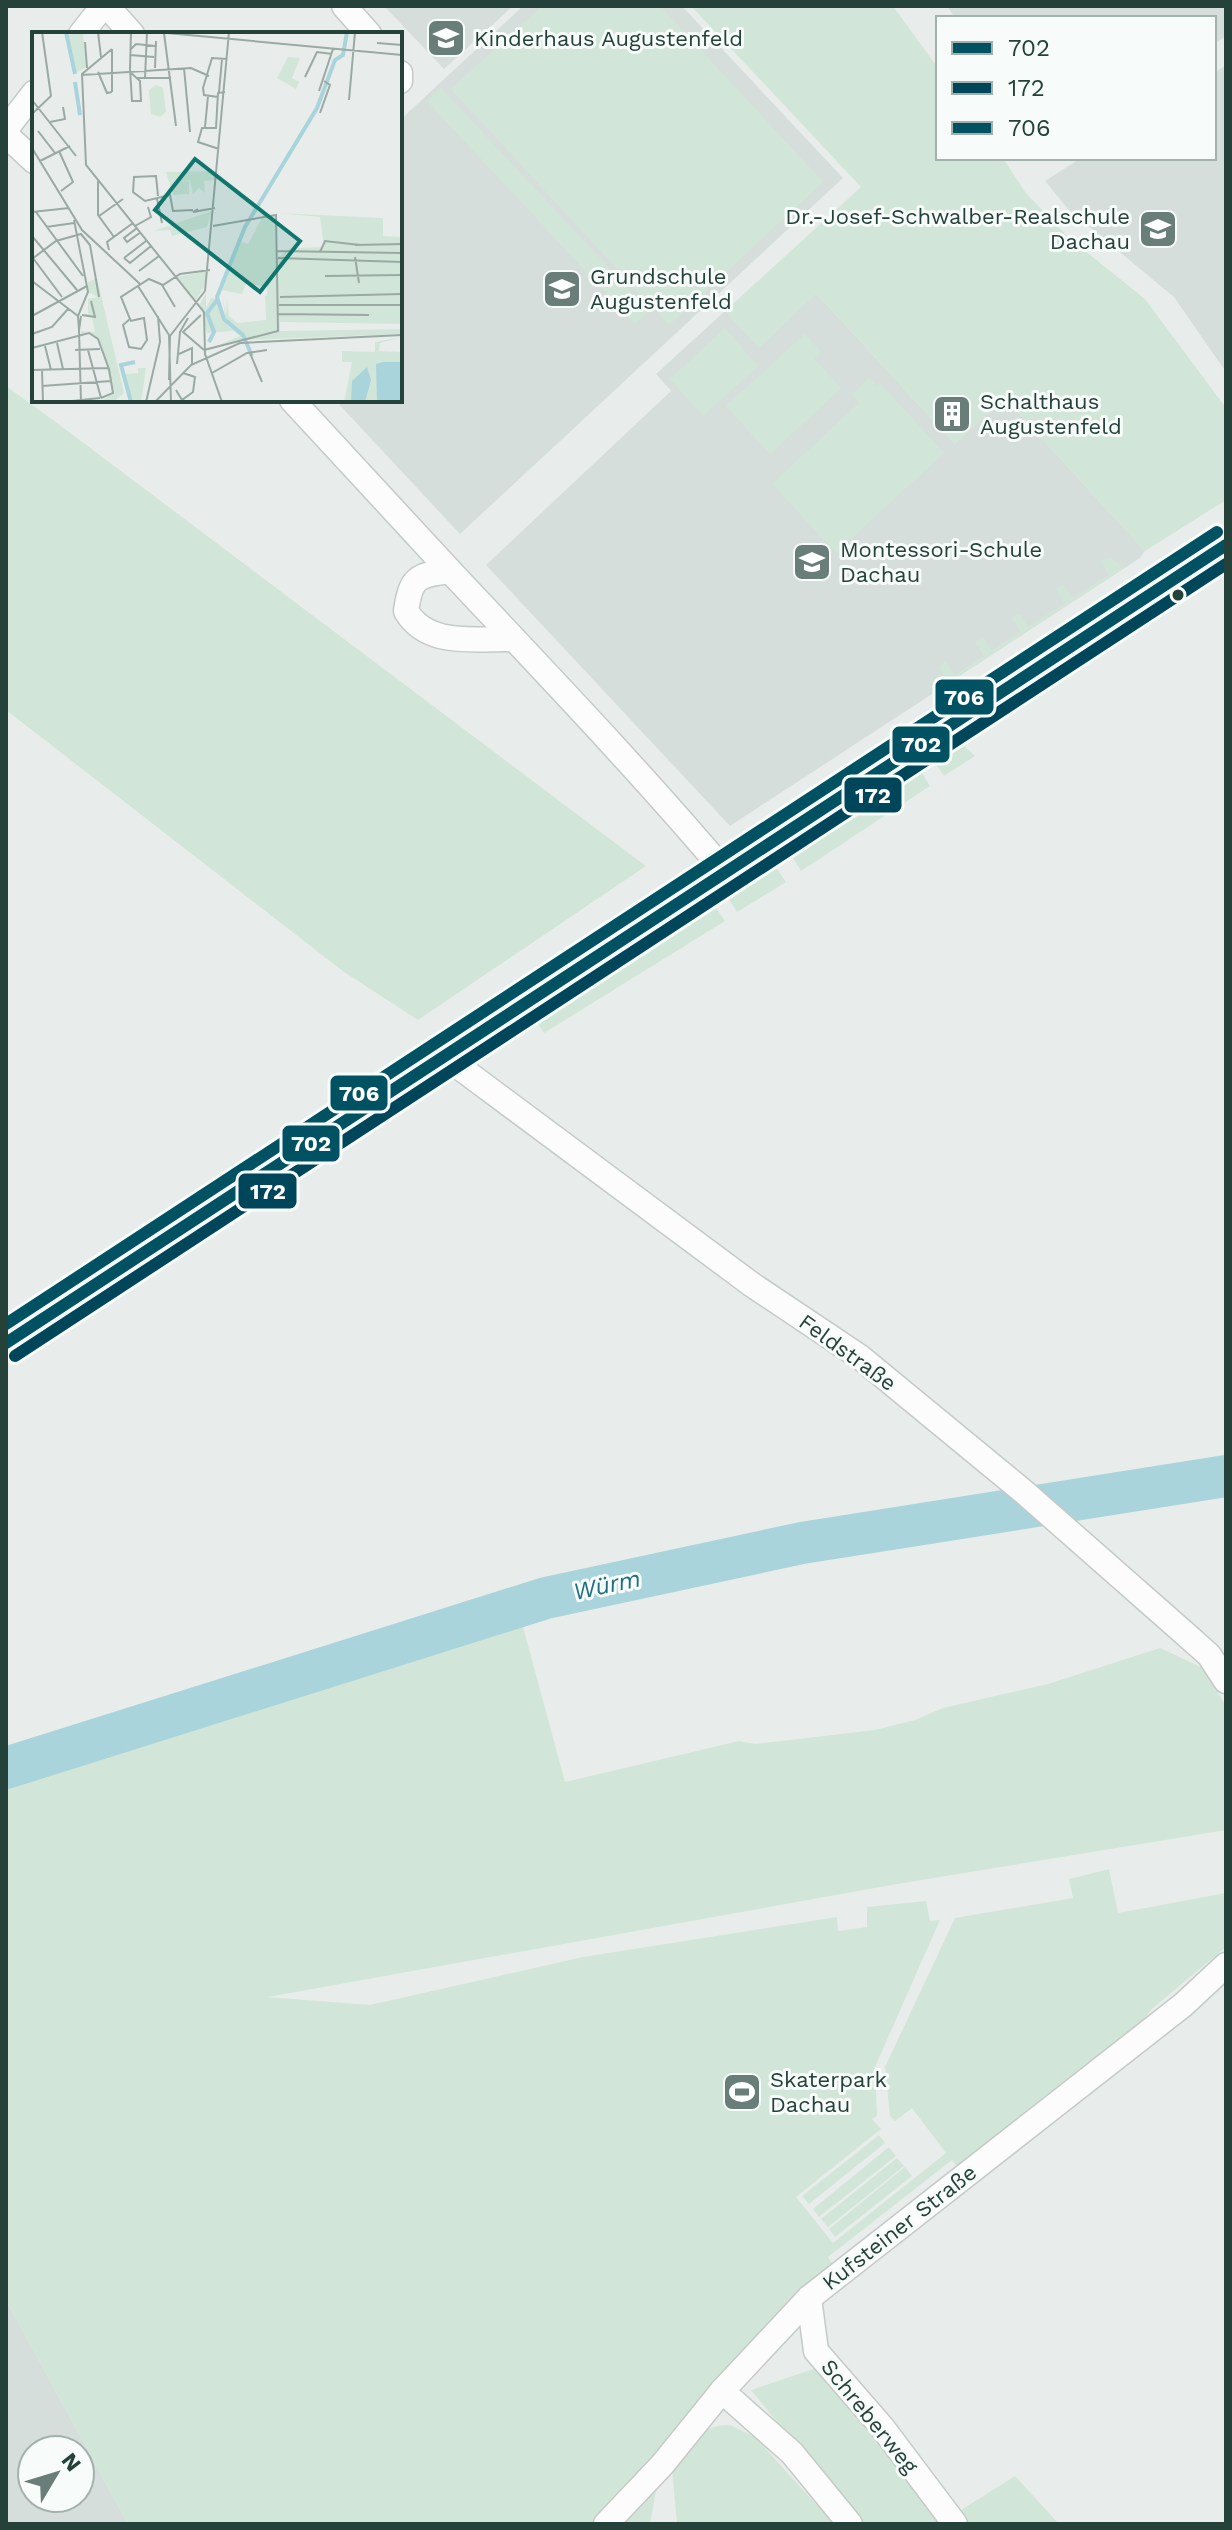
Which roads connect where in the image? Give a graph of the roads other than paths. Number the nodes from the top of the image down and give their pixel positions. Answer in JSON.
{"nodes":[{"id":1,"x":105,"y":6,"type":"edge"},
{"id":2,"x":344,"y":6,"type":"edge"},
{"id":3,"x":83,"y":32,"type":"edge"},
{"id":4,"x":130,"y":32,"type":"edge"},
{"id":5,"x":367,"y":32,"type":"edge"},
{"id":6,"x":32,"y":96,"type":"edge"},
{"id":7,"x":6,"y":129,"type":"edge"},
{"id":8,"x":6,"y":135,"type":"edge"},
{"id":9,"x":32,"y":159,"type":"edge"},
{"id":10,"x":294,"y":402,"type":"edge"},
{"id":11,"x":1226,"y":545,"type":"edge"},
{"id":12,"x":450,"y":571,"type":"junction"},
{"id":13,"x":513,"y":639,"type":"junction"},
{"id":14,"x":726,"y":873,"type":"junction"},
{"id":15,"x":443,"y":1055,"type":"junction"},
{"id":16,"x":6,"y":1343,"type":"edge"},
{"id":17,"x":1226,"y":1681,"type":"edge"},
{"id":18,"x":1226,"y":1965,"type":"edge"},
{"id":19,"x":809,"y":2298,"type":"junction"},
{"id":20,"x":722,"y":2391,"type":"junction"},
{"id":21,"x":606,"y":2524,"type":"edge"},
{"id":22,"x":850,"y":2524,"type":"edge"},
{"id":23,"x":955,"y":2524,"type":"edge"}],
"edges":[{"from":1,"to":3,"type":"street"},
{"from":1,"to":4,"type":"street"},
{"from":2,"to":5,"type":"street"},
{"from":6,"to":7,"type":"street"},
{"from":8,"to":9,"type":"street"},
{"from":10,"to":12,"type":"street"},
{"from":11,"to":14,"type":"street"},
{"from":12,"to":13,"type":"street"},
{"from":12,"to":13,"type":"street"},
{"from":13,"to":14,"type":"street"},
{"from":14,"to":15,"type":"street"},
{"from":15,"to":16,"type":"street"},
{"from":15,"to":17,"type":"street","name":"Feldstraße"},
{"from":18,"to":19,"type":"street","name":"Kufsteiner Straße"},
{"from":19,"to":20,"type":"street","name":"Kufsteiner Straße"},
{"from":19,"to":23,"type":"street","name":"Schreberweg"},
{"from":20,"to":21,"type":"street","name":"Kufsteiner Straße"},
{"from":20,"to":22,"type":"street"}]}
